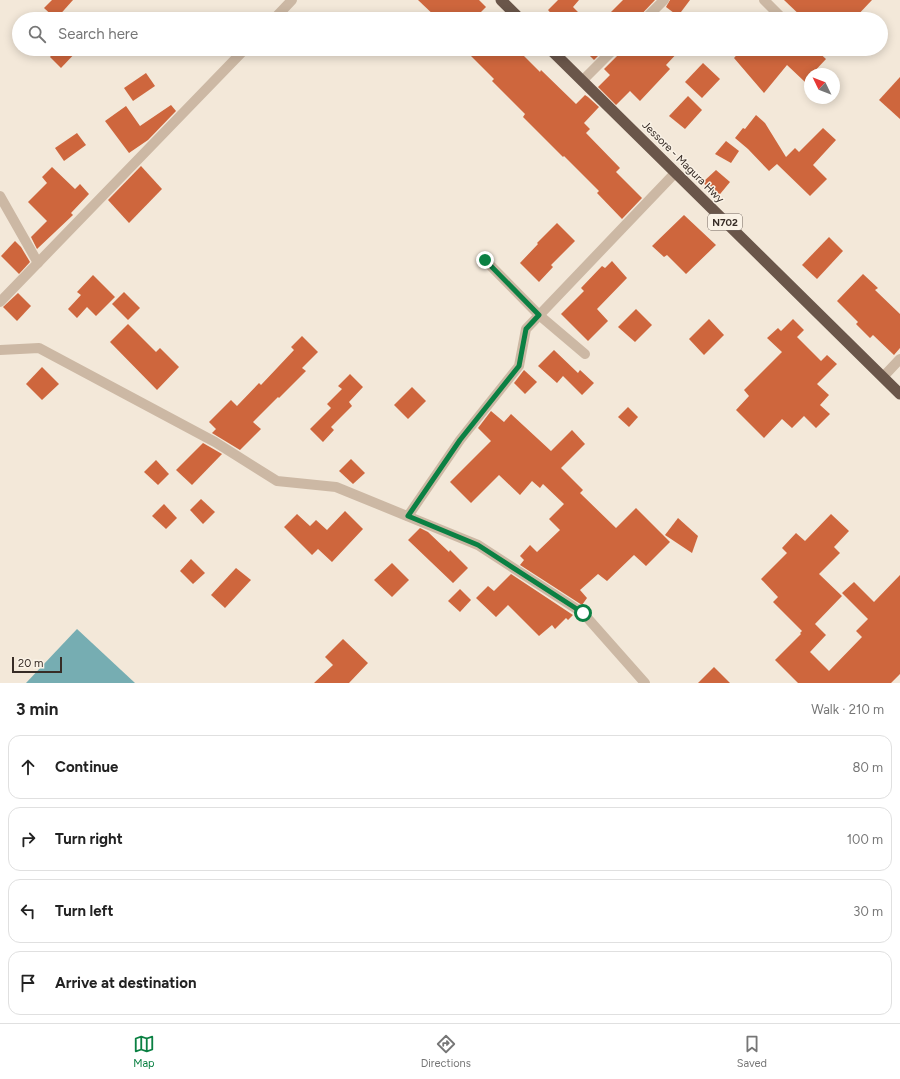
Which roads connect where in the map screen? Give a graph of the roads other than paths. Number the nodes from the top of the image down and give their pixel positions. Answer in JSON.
{"nodes":[{"id":1,"x":292,"y":0,"type":"edge"},
{"id":2,"x":501,"y":0,"type":"edge"},
{"id":3,"x":664,"y":0,"type":"edge"},
{"id":4,"x":764,"y":0,"type":"edge"},
{"id":5,"x":281,"y":12,"type":"edge"},
{"id":6,"x":513,"y":12,"type":"edge"},
{"id":7,"x":652,"y":12,"type":"edge"},
{"id":8,"x":776,"y":12,"type":"edge"},
{"id":9,"x":238,"y":56,"type":"edge"},
{"id":10,"x":557,"y":56,"type":"edge"},
{"id":11,"x":607,"y":56,"type":"edge"},
{"id":12,"x":582,"y":81,"type":"junction"},
{"id":13,"x":675,"y":172,"type":"junction"},
{"id":14,"x":0,"y":196,"type":"edge"},
{"id":15,"x":485,"y":260,"type":"dead end"},
{"id":16,"x":38,"y":264,"type":"junction"},
{"id":17,"x":0,"y":302,"type":"edge"},
{"id":18,"x":539,"y":315,"type":"junction"},
{"id":19,"x":0,"y":350,"type":"edge"},
{"id":20,"x":585,"y":354,"type":"dead end"},
{"id":21,"x":900,"y":359,"type":"edge"},
{"id":22,"x":883,"y":378,"type":"junction"},
{"id":23,"x":900,"y":394,"type":"edge"},
{"id":24,"x":408,"y":516,"type":"junction"},
{"id":25,"x":645,"y":683,"type":"edge"}],
"edges":[{"from":1,"to":5,"type":"street"},
{"from":2,"to":6,"type":"highway"},
{"from":3,"to":7,"type":"street"},
{"from":4,"to":8,"type":"street"},
{"from":9,"to":16,"type":"street"},
{"from":10,"to":12,"type":"highway","name":"Jessore - Magura Hwy","number":"N702"},
{"from":11,"to":12,"type":"street"},
{"from":12,"to":13,"type":"highway","name":"Jessore - Magura Hwy","number":"N702"},
{"from":13,"to":18,"type":"street"},
{"from":13,"to":22,"type":"highway","name":"Jessore - Magura Hwy","number":"N702"},
{"from":14,"to":16,"type":"street"},
{"from":15,"to":18,"type":"street"},
{"from":16,"to":17,"type":"street"},
{"from":18,"to":20,"type":"street"},
{"from":18,"to":24,"type":"street"},
{"from":19,"to":24,"type":"street"},
{"from":21,"to":22,"type":"street"},
{"from":22,"to":23,"type":"highway","name":"Jessore - Magura Hwy","number":"N702"},
{"from":24,"to":25,"type":"street"}]}
